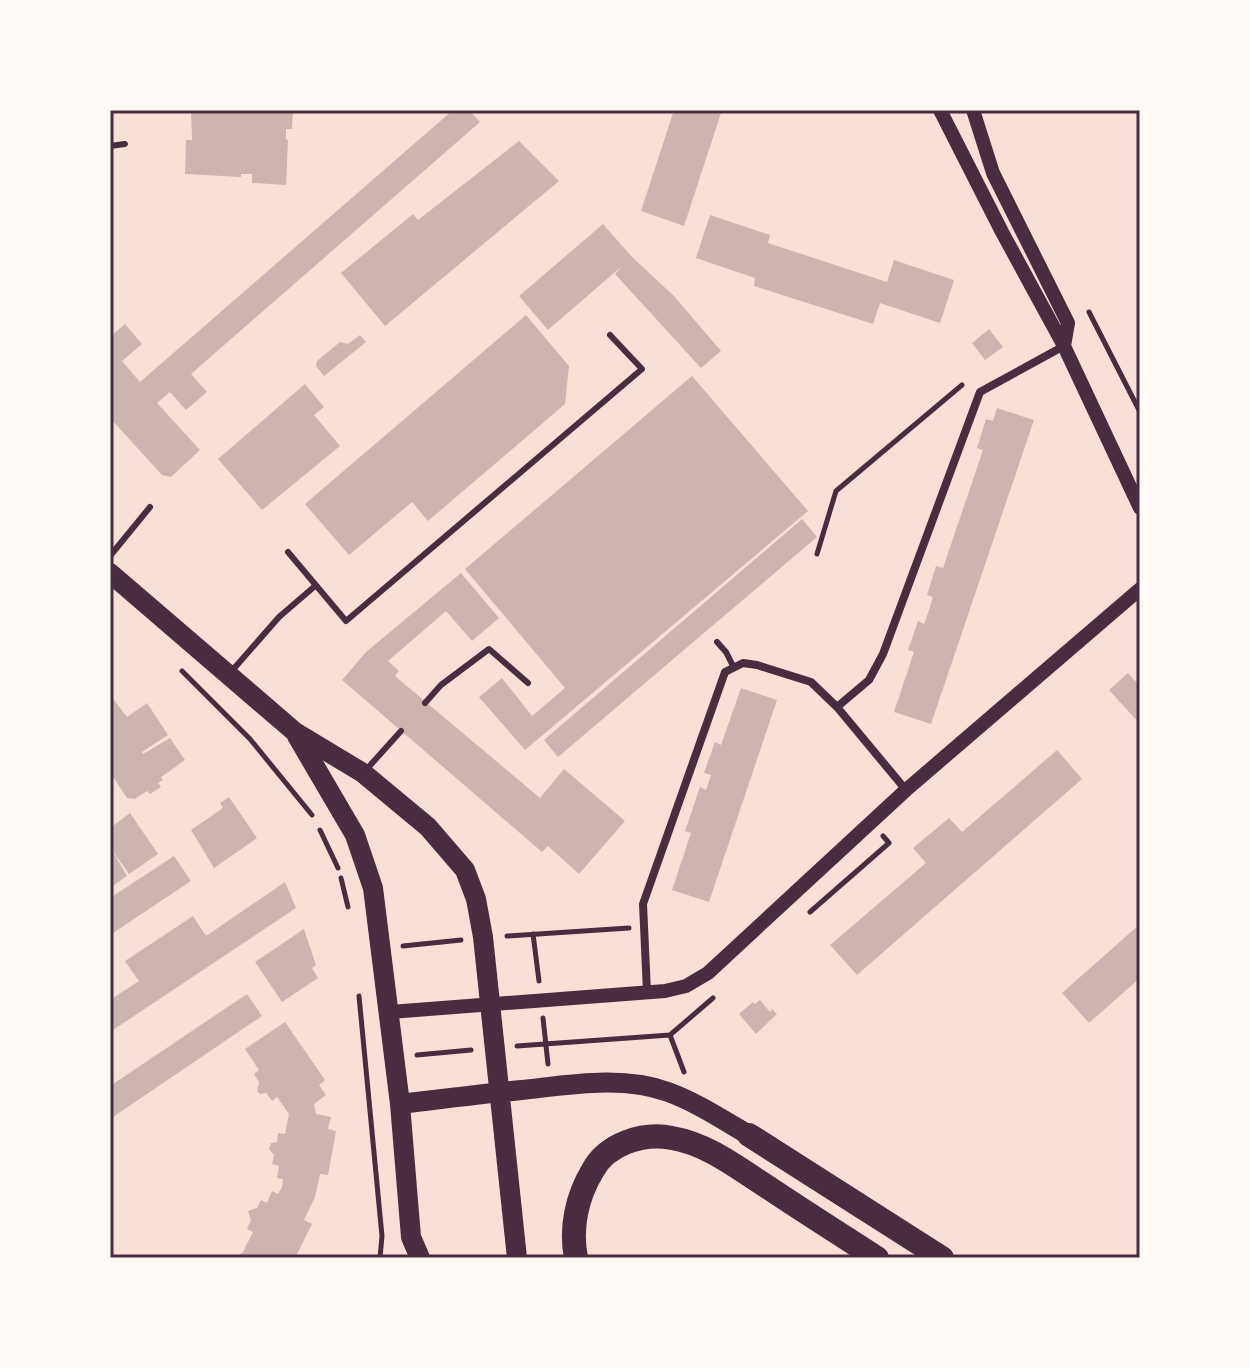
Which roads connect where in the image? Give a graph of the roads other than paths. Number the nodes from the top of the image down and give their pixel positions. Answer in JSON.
{"nodes":[{"id":1,"x":940,"y":110,"type":"edge"},
{"id":2,"x":973,"y":110,"type":"edge"},
{"id":3,"x":125,"y":144,"type":"dead end"},
{"id":4,"x":110,"y":146,"type":"edge"},
{"id":5,"x":610,"y":335,"type":"dead end"},
{"id":6,"x":1064,"y":346,"type":"junction"},
{"id":7,"x":150,"y":507,"type":"dead end"},
{"id":8,"x":1140,"y":508,"type":"edge"},
{"id":9,"x":288,"y":552,"type":"dead end"},
{"id":10,"x":110,"y":556,"type":"edge"},
{"id":11,"x":110,"y":573,"type":"edge"},
{"id":12,"x":315,"y":586,"type":"junction"},
{"id":13,"x":1140,"y":589,"type":"edge"},
{"id":14,"x":717,"y":642,"type":"dead end"},
{"id":15,"x":733,"y":666,"type":"junction"},
{"id":16,"x":228,"y":675,"type":"junction"},
{"id":17,"x":528,"y":683,"type":"dead end"},
{"id":18,"x":425,"y":703,"type":"dead end"},
{"id":19,"x":837,"y":707,"type":"junction"},
{"id":20,"x":401,"y":731,"type":"dead end"},
{"id":21,"x":295,"y":732,"type":"junction"},
{"id":22,"x":363,"y":773,"type":"junction"},
{"id":23,"x":906,"y":790,"type":"junction"},
{"id":24,"x":647,"y":992,"type":"junction"},
{"id":25,"x":489,"y":1003,"type":"junction"},
{"id":26,"x":390,"y":1012,"type":"junction"},
{"id":27,"x":499,"y":1092,"type":"junction"},
{"id":28,"x":400,"y":1104,"type":"junction"},
{"id":29,"x":749,"y":1135,"type":"joint"},
{"id":30,"x":420,"y":1258,"type":"edge"},
{"id":31,"x":517,"y":1258,"type":"edge"},
{"id":32,"x":576,"y":1258,"type":"edge"},
{"id":33,"x":877,"y":1258,"type":"edge"},
{"id":34,"x":942,"y":1258,"type":"edge"}],
"edges":[{"from":1,"to":6,"type":"street"},
{"from":2,"to":6,"type":"street"},
{"from":3,"to":4,"type":"lane"},
{"from":5,"to":12,"type":"lane"},
{"from":6,"to":8,"type":"street"},
{"from":6,"to":19,"type":"street"},
{"from":7,"to":10,"type":"lane"},
{"from":9,"to":12,"type":"lane"},
{"from":11,"to":16,"type":"main road"},
{"from":12,"to":16,"type":"lane"},
{"from":13,"to":23,"type":"street"},
{"from":14,"to":15,"type":"lane"},
{"from":15,"to":19,"type":"street"},
{"from":15,"to":24,"type":"street"},
{"from":16,"to":21,"type":"main road"},
{"from":17,"to":18,"type":"lane"},
{"from":19,"to":23,"type":"street"},
{"from":20,"to":22,"type":"lane"},
{"from":21,"to":22,"type":"main road"},
{"from":21,"to":26,"type":"main road"},
{"from":22,"to":25,"type":"main road"},
{"from":23,"to":24,"type":"street"},
{"from":24,"to":25,"type":"street"},
{"from":25,"to":26,"type":"street"},
{"from":25,"to":27,"type":"main road"},
{"from":26,"to":28,"type":"main road"},
{"from":27,"to":28,"type":"main road"},
{"from":27,"to":29,"type":"main road"},
{"from":27,"to":31,"type":"main road"},
{"from":28,"to":30,"type":"main road"},
{"from":29,"to":34,"type":"highway"},
{"from":32,"to":33,"type":"highway"}]}
